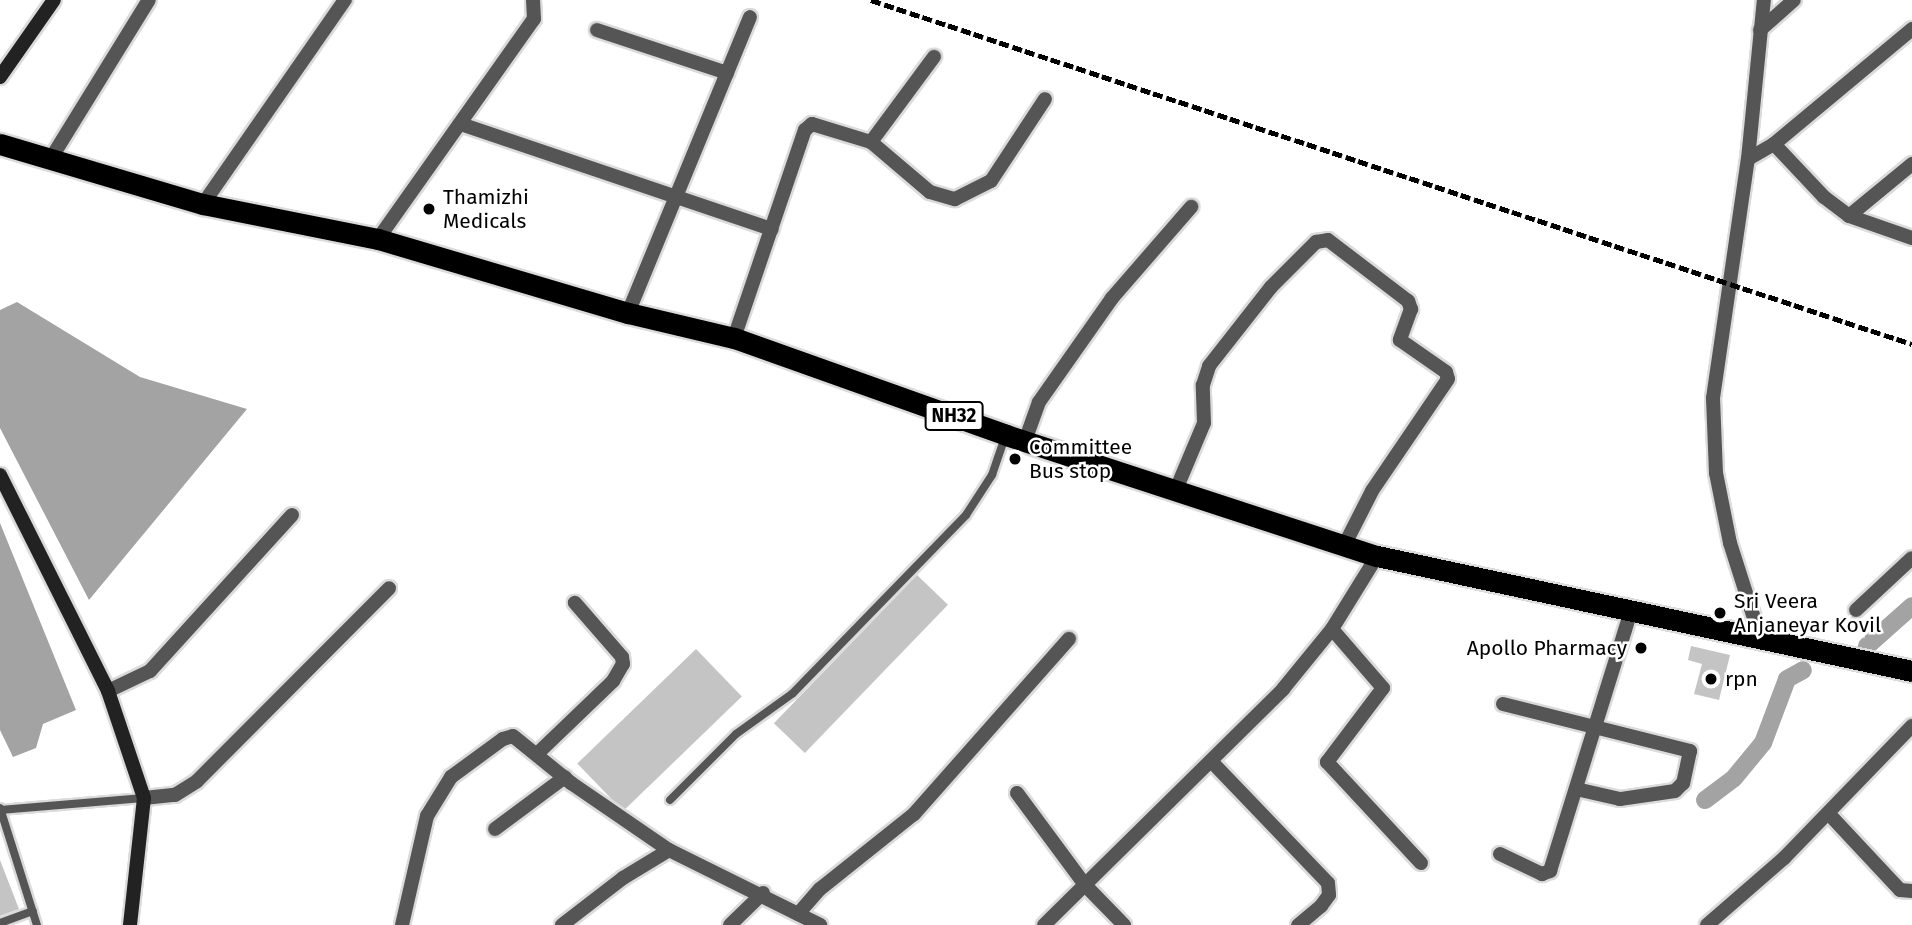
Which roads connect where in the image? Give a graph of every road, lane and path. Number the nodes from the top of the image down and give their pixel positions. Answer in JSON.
{"nodes":[{"id":1,"x":54,"y":0,"type":"edge"},
{"id":2,"x":149,"y":0,"type":"edge"},
{"id":3,"x":345,"y":0,"type":"edge"},
{"id":4,"x":533,"y":0,"type":"edge"},
{"id":5,"x":1764,"y":0,"type":"edge"},
{"id":6,"x":1794,"y":0,"type":"edge"},
{"id":7,"x":750,"y":17,"type":"dead end"},
{"id":8,"x":1912,"y":29,"type":"edge"},
{"id":9,"x":597,"y":30,"type":"dead end"},
{"id":10,"x":1760,"y":30,"type":"junction"},
{"id":11,"x":934,"y":57,"type":"dead end"},
{"id":12,"x":727,"y":73,"type":"junction"},
{"id":13,"x":0,"y":77,"type":"edge"},
{"id":14,"x":1045,"y":99,"type":"dead end"},
{"id":15,"x":461,"y":124,"type":"junction"},
{"id":16,"x":871,"y":142,"type":"junction"},
{"id":17,"x":1774,"y":144,"type":"junction"},
{"id":18,"x":2,"y":149,"type":"edge"},
{"id":19,"x":1748,"y":159,"type":"junction"},
{"id":20,"x":50,"y":160,"type":"junction"},
{"id":21,"x":1912,"y":164,"type":"edge"},
{"id":22,"x":676,"y":194,"type":"junction"},
{"id":23,"x":203,"y":204,"type":"junction"},
{"id":24,"x":1191,"y":207,"type":"dead end"},
{"id":25,"x":1849,"y":216,"type":"junction"},
{"id":26,"x":772,"y":229,"type":"junction"},
{"id":27,"x":1912,"y":238,"type":"edge"},
{"id":28,"x":378,"y":239,"type":"junction"},
{"id":29,"x":628,"y":313,"type":"junction"},
{"id":30,"x":734,"y":338,"type":"junction"},
{"id":31,"x":1016,"y":438,"type":"junction"},
{"id":32,"x":0,"y":475,"type":"edge"},
{"id":33,"x":1175,"y":492,"type":"junction"},
{"id":34,"x":292,"y":515,"type":"dead end"},
{"id":35,"x":1344,"y":546,"type":"junction"},
{"id":36,"x":1377,"y":556,"type":"junction"},
{"id":37,"x":1912,"y":558,"type":"edge"},
{"id":38,"x":389,"y":588,"type":"dead end"},
{"id":39,"x":575,"y":603,"type":"dead end"},
{"id":40,"x":1856,"y":610,"type":"dead end"},
{"id":41,"x":1631,"y":611,"type":"junction"},
{"id":42,"x":1332,"y":629,"type":"junction"},
{"id":43,"x":1760,"y":637,"type":"junction"},
{"id":44,"x":1069,"y":639,"type":"dead end"},
{"id":45,"x":1912,"y":671,"type":"edge"},
{"id":46,"x":108,"y":691,"type":"junction"},
{"id":47,"x":1503,"y":704,"type":"dead end"},
{"id":48,"x":1598,"y":726,"type":"junction"},
{"id":49,"x":1912,"y":726,"type":"edge"},
{"id":50,"x":538,"y":754,"type":"junction"},
{"id":51,"x":1211,"y":761,"type":"junction"},
{"id":52,"x":565,"y":777,"type":"junction"},
{"id":53,"x":1576,"y":789,"type":"junction"},
{"id":54,"x":1017,"y":793,"type":"dead end"},
{"id":55,"x":144,"y":798,"type":"junction"},
{"id":56,"x":670,"y":800,"type":"dead end"},
{"id":57,"x":0,"y":809,"type":"edge"},
{"id":58,"x":1829,"y":814,"type":"junction"},
{"id":59,"x":495,"y":829,"type":"dead end"},
{"id":60,"x":669,"y":850,"type":"junction"},
{"id":61,"x":1500,"y":854,"type":"dead end"},
{"id":62,"x":1421,"y":863,"type":"dead end"},
{"id":63,"x":1085,"y":885,"type":"junction"},
{"id":64,"x":1912,"y":891,"type":"edge"},
{"id":65,"x":763,"y":893,"type":"junction"},
{"id":66,"x":33,"y":911,"type":"junction"},
{"id":67,"x":798,"y":914,"type":"junction"},
{"id":68,"x":0,"y":923,"type":"edge"},
{"id":69,"x":37,"y":925,"type":"edge"},
{"id":70,"x":130,"y":925,"type":"edge"},
{"id":71,"x":402,"y":925,"type":"edge"},
{"id":72,"x":562,"y":925,"type":"edge"},
{"id":73,"x":730,"y":925,"type":"edge"},
{"id":74,"x":820,"y":925,"type":"edge"},
{"id":75,"x":1044,"y":925,"type":"edge"},
{"id":76,"x":1124,"y":925,"type":"edge"},
{"id":77,"x":1298,"y":925,"type":"edge"},
{"id":78,"x":1707,"y":925,"type":"edge"}],
"edges":[{"from":1,"to":13,"type":"street"},
{"from":2,"to":20,"type":"street"},
{"from":3,"to":23,"type":"street"},
{"from":4,"to":15,"type":"street"},
{"from":5,"to":10,"type":"street"},
{"from":6,"to":10,"type":"street"},
{"from":7,"to":12,"type":"street"},
{"from":8,"to":17,"type":"street"},
{"from":9,"to":12,"type":"street"},
{"from":10,"to":19,"type":"street"},
{"from":11,"to":16,"type":"street"},
{"from":12,"to":22,"type":"street"},
{"from":14,"to":16,"type":"street"},
{"from":15,"to":22,"type":"street"},
{"from":15,"to":28,"type":"street"},
{"from":16,"to":26,"type":"street"},
{"from":17,"to":19,"type":"street"},
{"from":17,"to":25,"type":"street"},
{"from":18,"to":20,"type":"highway","number":"NH32"},
{"from":19,"to":43,"type":"street"},
{"from":20,"to":23,"type":"highway","number":"NH32"},
{"from":21,"to":25,"type":"street"},
{"from":22,"to":26,"type":"street"},
{"from":22,"to":29,"type":"street"},
{"from":23,"to":28,"type":"highway","number":"NH32"},
{"from":24,"to":31,"type":"street"},
{"from":25,"to":27,"type":"street"},
{"from":26,"to":30,"type":"street"},
{"from":28,"to":29,"type":"highway","number":"NH32"},
{"from":29,"to":30,"type":"highway","number":"NH32"},
{"from":30,"to":31,"type":"highway","number":"NH32"},
{"from":31,"to":33,"type":"highway","number":"NH32"},
{"from":31,"to":56,"type":"lane"},
{"from":32,"to":46,"type":"street"},
{"from":33,"to":35,"type":"highway","number":"NH32"},
{"from":33,"to":35,"type":"street"},
{"from":34,"to":46,"type":"street"},
{"from":35,"to":36,"type":"highway","number":"NH32"},
{"from":36,"to":41,"type":"highway","number":"NH32"},
{"from":36,"to":42,"type":"street"},
{"from":37,"to":40,"type":"street"},
{"from":38,"to":55,"type":"street"},
{"from":39,"to":50,"type":"street"},
{"from":41,"to":43,"type":"highway","number":"NH32"},
{"from":41,"to":48,"type":"street"},
{"from":42,"to":51,"type":"street"},
{"from":42,"to":62,"type":"street"},
{"from":43,"to":45,"type":"highway","number":"NH32"},
{"from":44,"to":67,"type":"street"},
{"from":46,"to":55,"type":"street"},
{"from":47,"to":48,"type":"street"},
{"from":48,"to":53,"type":"street"},
{"from":48,"to":53,"type":"street"},
{"from":49,"to":58,"type":"street"},
{"from":50,"to":52,"type":"street"},
{"from":50,"to":71,"type":"street"},
{"from":51,"to":63,"type":"street"},
{"from":51,"to":77,"type":"street"},
{"from":52,"to":59,"type":"street"},
{"from":52,"to":60,"type":"street"},
{"from":53,"to":61,"type":"street"},
{"from":54,"to":63,"type":"street"},
{"from":55,"to":57,"type":"lane"},
{"from":55,"to":70,"type":"street"},
{"from":57,"to":66,"type":"lane"},
{"from":58,"to":64,"type":"street"},
{"from":58,"to":78,"type":"street"},
{"from":60,"to":65,"type":"street"},
{"from":60,"to":72,"type":"street"},
{"from":63,"to":75,"type":"street"},
{"from":63,"to":76,"type":"street"},
{"from":65,"to":67,"type":"street"},
{"from":65,"to":73,"type":"street"},
{"from":66,"to":68,"type":"lane"},
{"from":66,"to":69,"type":"lane"},
{"from":67,"to":74,"type":"street"}]}
